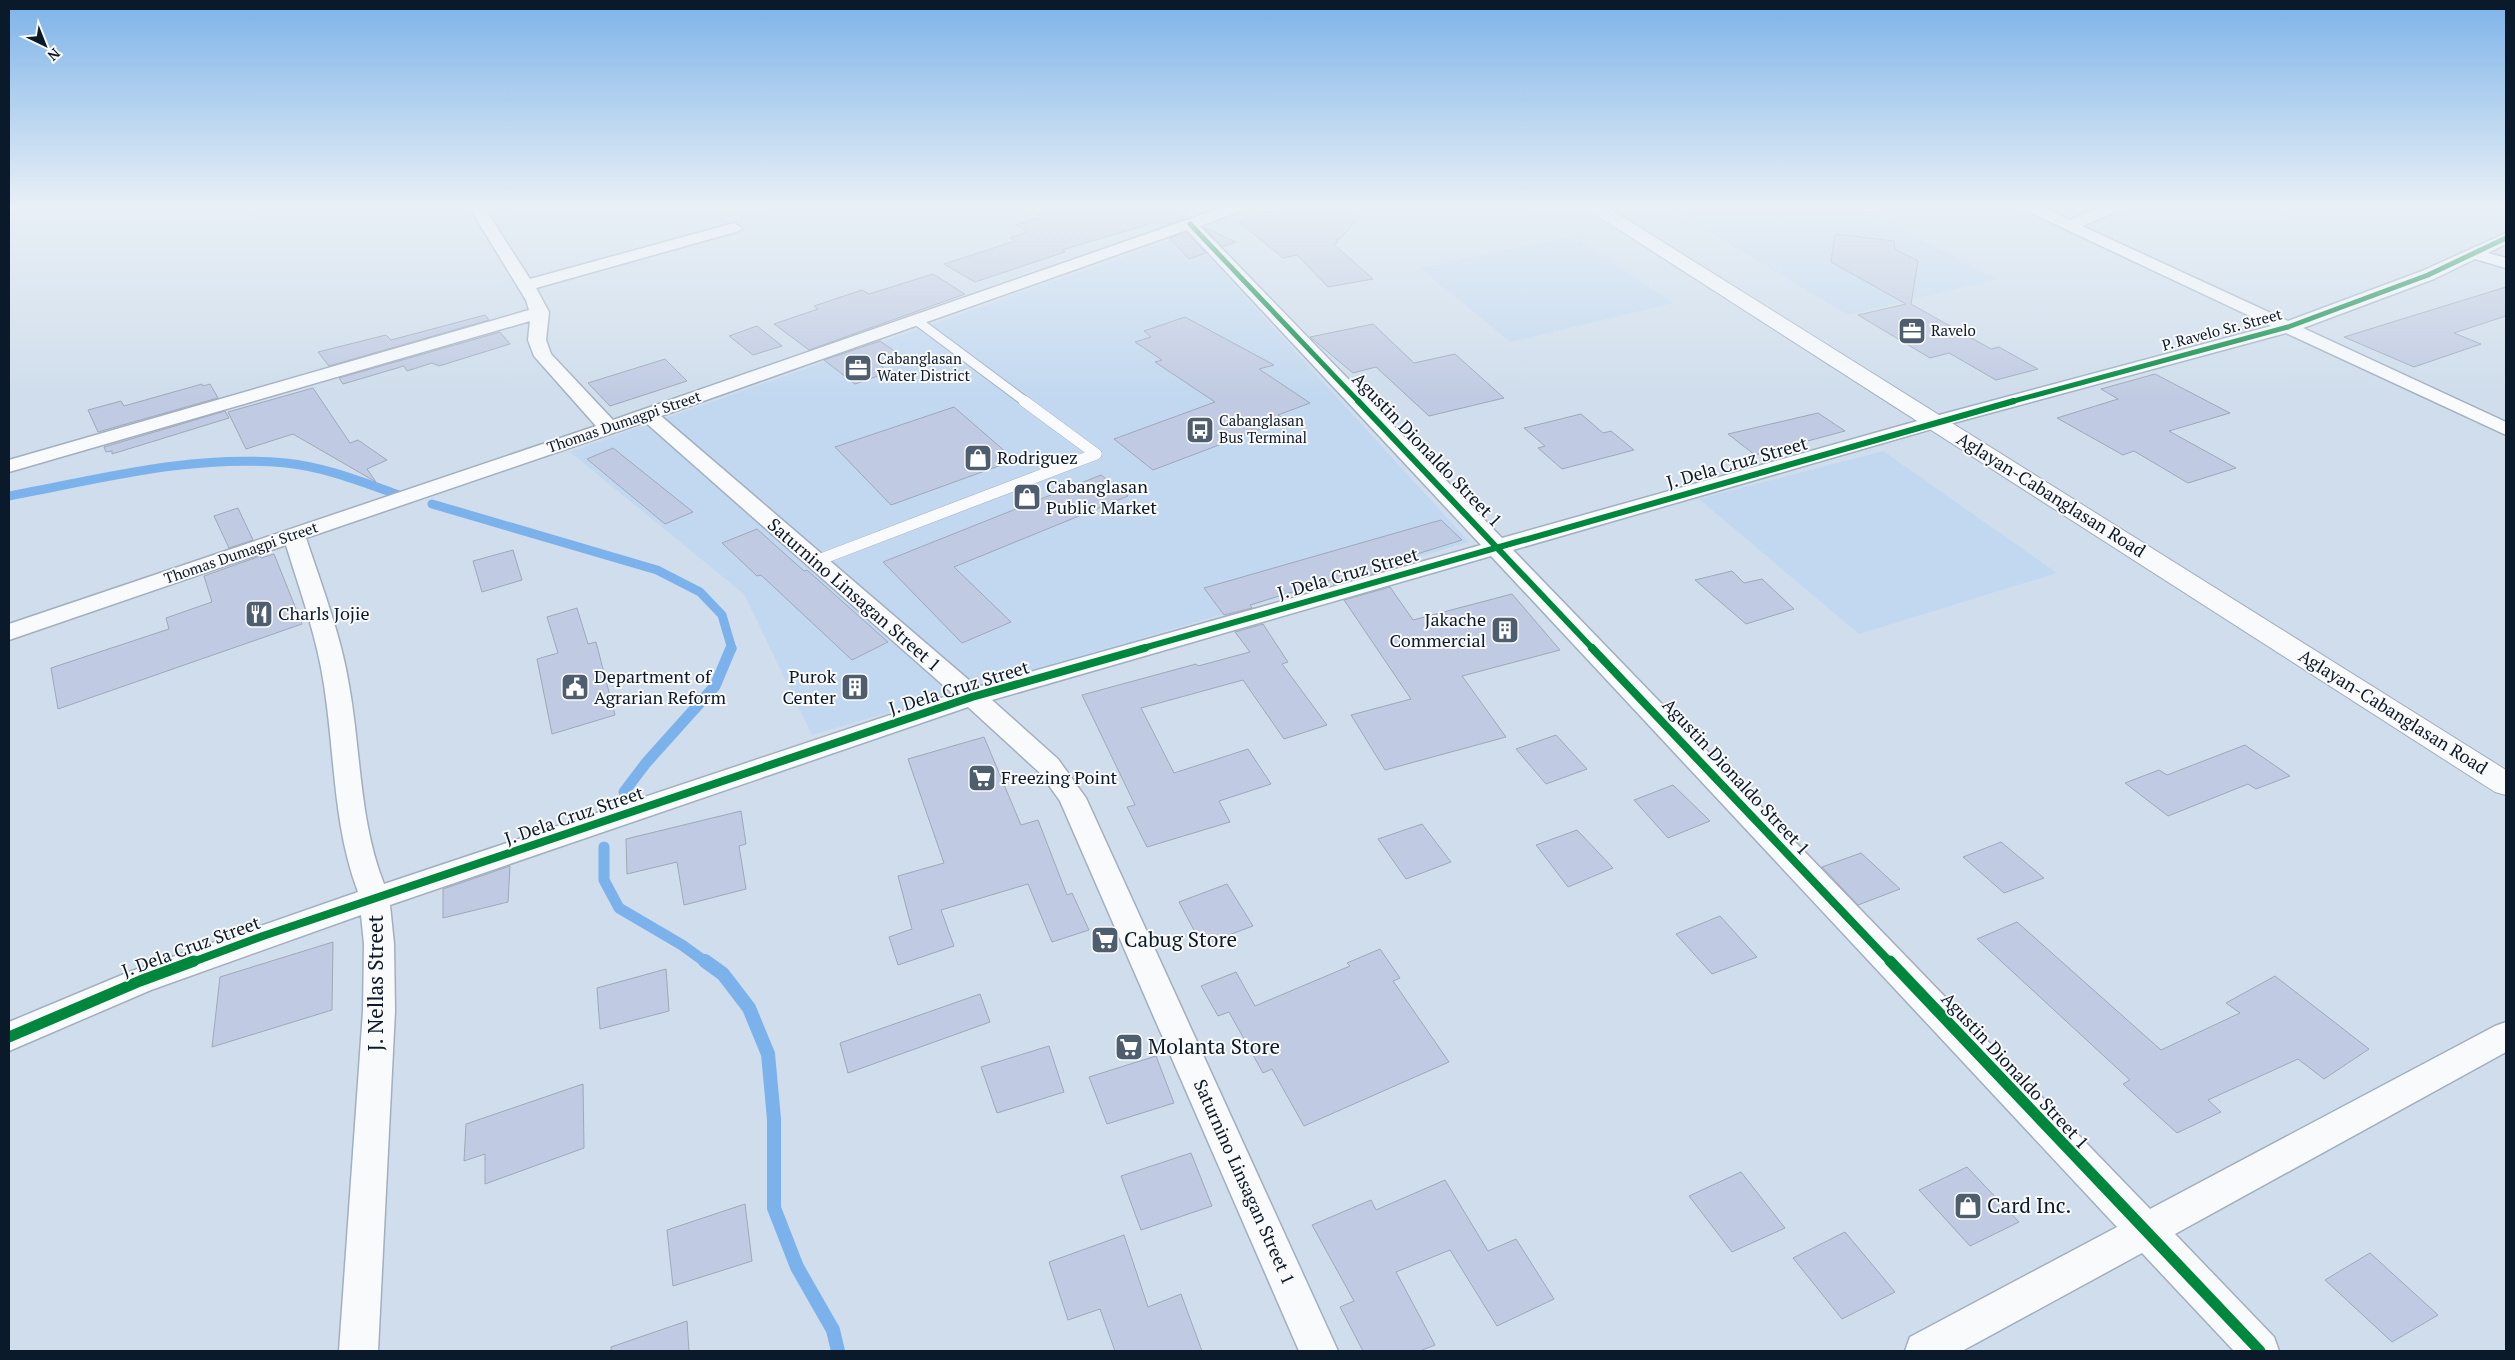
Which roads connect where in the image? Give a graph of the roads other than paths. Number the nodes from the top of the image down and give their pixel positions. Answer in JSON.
{"nodes":[{"id":1,"x":516,"y":270,"type":"edge"},
{"id":2,"x":582,"y":270,"type":"edge"},
{"id":3,"x":1057,"y":270,"type":"edge"},
{"id":4,"x":1234,"y":270,"type":"edge"},
{"id":5,"x":1696,"y":270,"type":"edge"},
{"id":6,"x":2167,"y":270,"type":"edge"},
{"id":7,"x":2436,"y":270,"type":"edge"},
{"id":8,"x":526,"y":286,"type":"junction"},
{"id":9,"x":540,"y":312,"type":"junction"},
{"id":10,"x":916,"y":320,"type":"junction"},
{"id":11,"x":2288,"y":327,"type":"junction"},
{"id":12,"x":647,"y":414,"type":"junction"},
{"id":13,"x":1935,"y":422,"type":"junction"},
{"id":14,"x":609,"y":428,"type":"junction"},
{"id":15,"x":2506,"y":429,"type":"edge"},
{"id":16,"x":9,"y":466,"type":"edge"},
{"id":17,"x":294,"y":535,"type":"junction"},
{"id":18,"x":1498,"y":547,"type":"junction"},
{"id":19,"x":816,"y":561,"type":"junction"},
{"id":20,"x":9,"y":632,"type":"edge"},
{"id":21,"x":972,"y":697,"type":"junction"},
{"id":22,"x":2506,"y":784,"type":"edge"},
{"id":23,"x":375,"y":899,"type":"junction"},
{"id":24,"x":2506,"y":1036,"type":"edge"},
{"id":25,"x":9,"y":1037,"type":"edge"},
{"id":26,"x":2146,"y":1232,"type":"junction"},
{"id":27,"x":358,"y":1351,"type":"edge"},
{"id":28,"x":1319,"y":1351,"type":"edge"},
{"id":29,"x":1924,"y":1351,"type":"edge"},
{"id":30,"x":2260,"y":1351,"type":"edge"}],
"edges":[{"from":1,"to":8,"type":"street"},
{"from":2,"to":8,"type":"street"},
{"from":3,"to":10,"type":"street","name":"Thomas Dumagpi Street"},
{"from":4,"to":18,"type":"street","name":"Agustin Dionaldo Street 1"},
{"from":5,"to":13,"type":"main road","name":"Aglayan-Cabanglasan Road"},
{"from":6,"to":11,"type":"street"},
{"from":7,"to":11,"type":"street","name":"P. Ravelo Sr. Street"},
{"from":8,"to":9,"type":"street"},
{"from":9,"to":14,"type":"street"},
{"from":9,"to":16,"type":"street"},
{"from":10,"to":12,"type":"street","name":"Thomas Dumagpi Street"},
{"from":10,"to":19,"type":"lane"},
{"from":11,"to":13,"type":"street","name":"P. Ravelo Sr. Street"},
{"from":11,"to":15,"type":"street"},
{"from":12,"to":14,"type":"street","name":"Thomas Dumagpi Street"},
{"from":12,"to":19,"type":"street","name":"Saturnino Linsagan Street 1"},
{"from":13,"to":18,"type":"street","name":"J. Dela Cruz Street"},
{"from":13,"to":22,"type":"main road","name":"Aglayan-Cabanglasan Road"},
{"from":14,"to":17,"type":"street","name":"Thomas Dumagpi Street"},
{"from":17,"to":20,"type":"street","name":"Thomas Dumagpi Street"},
{"from":17,"to":23,"type":"street","name":"J. Nellas Street"},
{"from":18,"to":21,"type":"street","name":"J. Dela Cruz Street"},
{"from":18,"to":26,"type":"street","name":"Agustin Dionaldo Street 1"},
{"from":19,"to":21,"type":"street","name":"Saturnino Linsagan Street 1"},
{"from":21,"to":23,"type":"street","name":"J. Dela Cruz Street"},
{"from":21,"to":28,"type":"street","name":"Saturnino Linsagan Street 1"},
{"from":23,"to":25,"type":"street","name":"J. Dela Cruz Street"},
{"from":23,"to":27,"type":"street","name":"J. Nellas Street"},
{"from":24,"to":26,"type":"street"},
{"from":26,"to":29,"type":"street"},
{"from":26,"to":30,"type":"street","name":"Agustin Dionaldo Street 1"}]}
